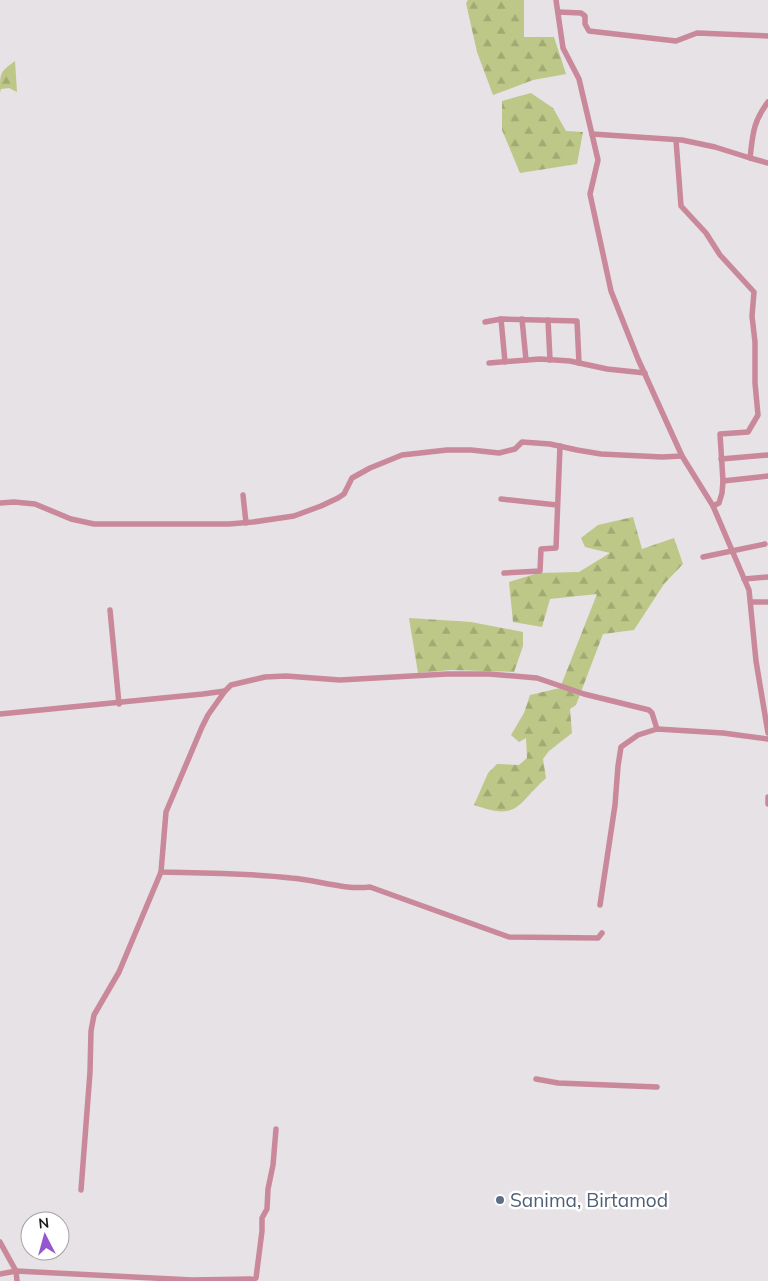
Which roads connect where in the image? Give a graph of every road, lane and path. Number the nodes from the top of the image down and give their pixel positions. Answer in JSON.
{"nodes":[{"id":1,"x":556,"y":0,"type":"edge"},
{"id":2,"x":558,"y":12,"type":"junction"},
{"id":3,"x":768,"y":36,"type":"edge"},
{"id":4,"x":768,"y":102,"type":"edge"},
{"id":5,"x":592,"y":134,"type":"junction"},
{"id":6,"x":676,"y":140,"type":"junction"},
{"id":7,"x":750,"y":158,"type":"junction"},
{"id":8,"x":768,"y":163,"type":"edge"},
{"id":9,"x":501,"y":319,"type":"junction"},
{"id":10,"x":522,"y":319,"type":"junction"},
{"id":11,"x":548,"y":320,"type":"junction"},
{"id":12,"x":485,"y":322,"type":"dead end"},
{"id":13,"x":526,"y":360,"type":"junction"},
{"id":14,"x":550,"y":360,"type":"junction"},
{"id":15,"x":504,"y":362,"type":"junction"},
{"id":16,"x":489,"y":363,"type":"dead end"},
{"id":17,"x":579,"y":363,"type":"junction"},
{"id":18,"x":645,"y":373,"type":"junction"},
{"id":19,"x":560,"y":446,"type":"junction"},
{"id":20,"x":768,"y":455,"type":"edge"},
{"id":21,"x":682,"y":456,"type":"junction"},
{"id":22,"x":721,"y":459,"type":"junction"},
{"id":23,"x":768,"y":476,"type":"edge"},
{"id":24,"x":722,"y":481,"type":"junction"},
{"id":25,"x":243,"y":495,"type":"dead end"},
{"id":26,"x":501,"y":499,"type":"dead end"},
{"id":27,"x":0,"y":503,"type":"edge"},
{"id":28,"x":557,"y":505,"type":"junction"},
{"id":29,"x":713,"y":506,"type":"junction"},
{"id":30,"x":246,"y":523,"type":"junction"},
{"id":31,"x":764,"y":544,"type":"dead end"},
{"id":32,"x":732,"y":551,"type":"junction"},
{"id":33,"x":703,"y":557,"type":"dead end"},
{"id":34,"x":504,"y":574,"type":"dead end"},
{"id":35,"x":768,"y":577,"type":"edge"},
{"id":36,"x":744,"y":579,"type":"junction"},
{"id":37,"x":751,"y":602,"type":"junction"},
{"id":38,"x":768,"y":602,"type":"edge"},
{"id":39,"x":110,"y":610,"type":"dead end"},
{"id":40,"x":225,"y":691,"type":"junction"},
{"id":41,"x":119,"y":704,"type":"junction"},
{"id":42,"x":0,"y":714,"type":"edge"},
{"id":43,"x":657,"y":729,"type":"junction"},
{"id":44,"x":768,"y":733,"type":"edge"},
{"id":45,"x":768,"y":739,"type":"edge"},
{"id":46,"x":768,"y":798,"type":"edge"},
{"id":47,"x":768,"y":804,"type":"edge"},
{"id":48,"x":161,"y":872,"type":"junction"},
{"id":49,"x":600,"y":905,"type":"dead end"},
{"id":50,"x":602,"y":933,"type":"dead end"},
{"id":51,"x":536,"y":1079,"type":"dead end"},
{"id":52,"x":657,"y":1087,"type":"dead end"},
{"id":53,"x":276,"y":1129,"type":"dead end"},
{"id":54,"x":81,"y":1190,"type":"dead end"},
{"id":55,"x":0,"y":1242,"type":"edge"},
{"id":56,"x":16,"y":1271,"type":"junction"},
{"id":57,"x":0,"y":1274,"type":"edge"},
{"id":58,"x":250,"y":1280,"type":"edge"},
{"id":59,"x":17,"y":1281,"type":"edge"}],
"edges":[{"from":1,"to":2,"type":"street"},
{"from":2,"to":3,"type":"street"},
{"from":2,"to":5,"type":"street"},
{"from":4,"to":7,"type":"street"},
{"from":5,"to":6,"type":"street"},
{"from":5,"to":18,"type":"street"},
{"from":6,"to":7,"type":"street"},
{"from":6,"to":22,"type":"street"},
{"from":7,"to":8,"type":"street"},
{"from":9,"to":10,"type":"street"},
{"from":9,"to":12,"type":"street"},
{"from":9,"to":15,"type":"street"},
{"from":10,"to":11,"type":"street"},
{"from":10,"to":13,"type":"street"},
{"from":11,"to":14,"type":"street"},
{"from":11,"to":17,"type":"street"},
{"from":13,"to":14,"type":"street"},
{"from":13,"to":15,"type":"street"},
{"from":14,"to":17,"type":"street"},
{"from":15,"to":16,"type":"street"},
{"from":17,"to":18,"type":"street"},
{"from":18,"to":21,"type":"street"},
{"from":19,"to":21,"type":"street"},
{"from":19,"to":28,"type":"street"},
{"from":19,"to":30,"type":"street"},
{"from":20,"to":22,"type":"street"},
{"from":21,"to":29,"type":"street"},
{"from":22,"to":24,"type":"street"},
{"from":23,"to":24,"type":"street"},
{"from":24,"to":29,"type":"street"},
{"from":25,"to":30,"type":"street"},
{"from":26,"to":28,"type":"street"},
{"from":27,"to":30,"type":"street"},
{"from":28,"to":34,"type":"street"},
{"from":29,"to":32,"type":"street"},
{"from":31,"to":32,"type":"street"},
{"from":32,"to":33,"type":"street"},
{"from":32,"to":36,"type":"street"},
{"from":35,"to":36,"type":"street"},
{"from":36,"to":37,"type":"street"},
{"from":37,"to":38,"type":"street"},
{"from":37,"to":44,"type":"street"},
{"from":39,"to":41,"type":"street"},
{"from":40,"to":41,"type":"street"},
{"from":40,"to":43,"type":"street"},
{"from":40,"to":48,"type":"street"},
{"from":41,"to":42,"type":"street"},
{"from":43,"to":45,"type":"street"},
{"from":43,"to":49,"type":"street"},
{"from":46,"to":47,"type":"street"},
{"from":48,"to":50,"type":"street"},
{"from":48,"to":54,"type":"street"},
{"from":51,"to":52,"type":"street"},
{"from":53,"to":58,"type":"street"},
{"from":55,"to":56,"type":"street"},
{"from":56,"to":57,"type":"street"},
{"from":56,"to":58,"type":"street"},
{"from":56,"to":59,"type":"street"}]}
